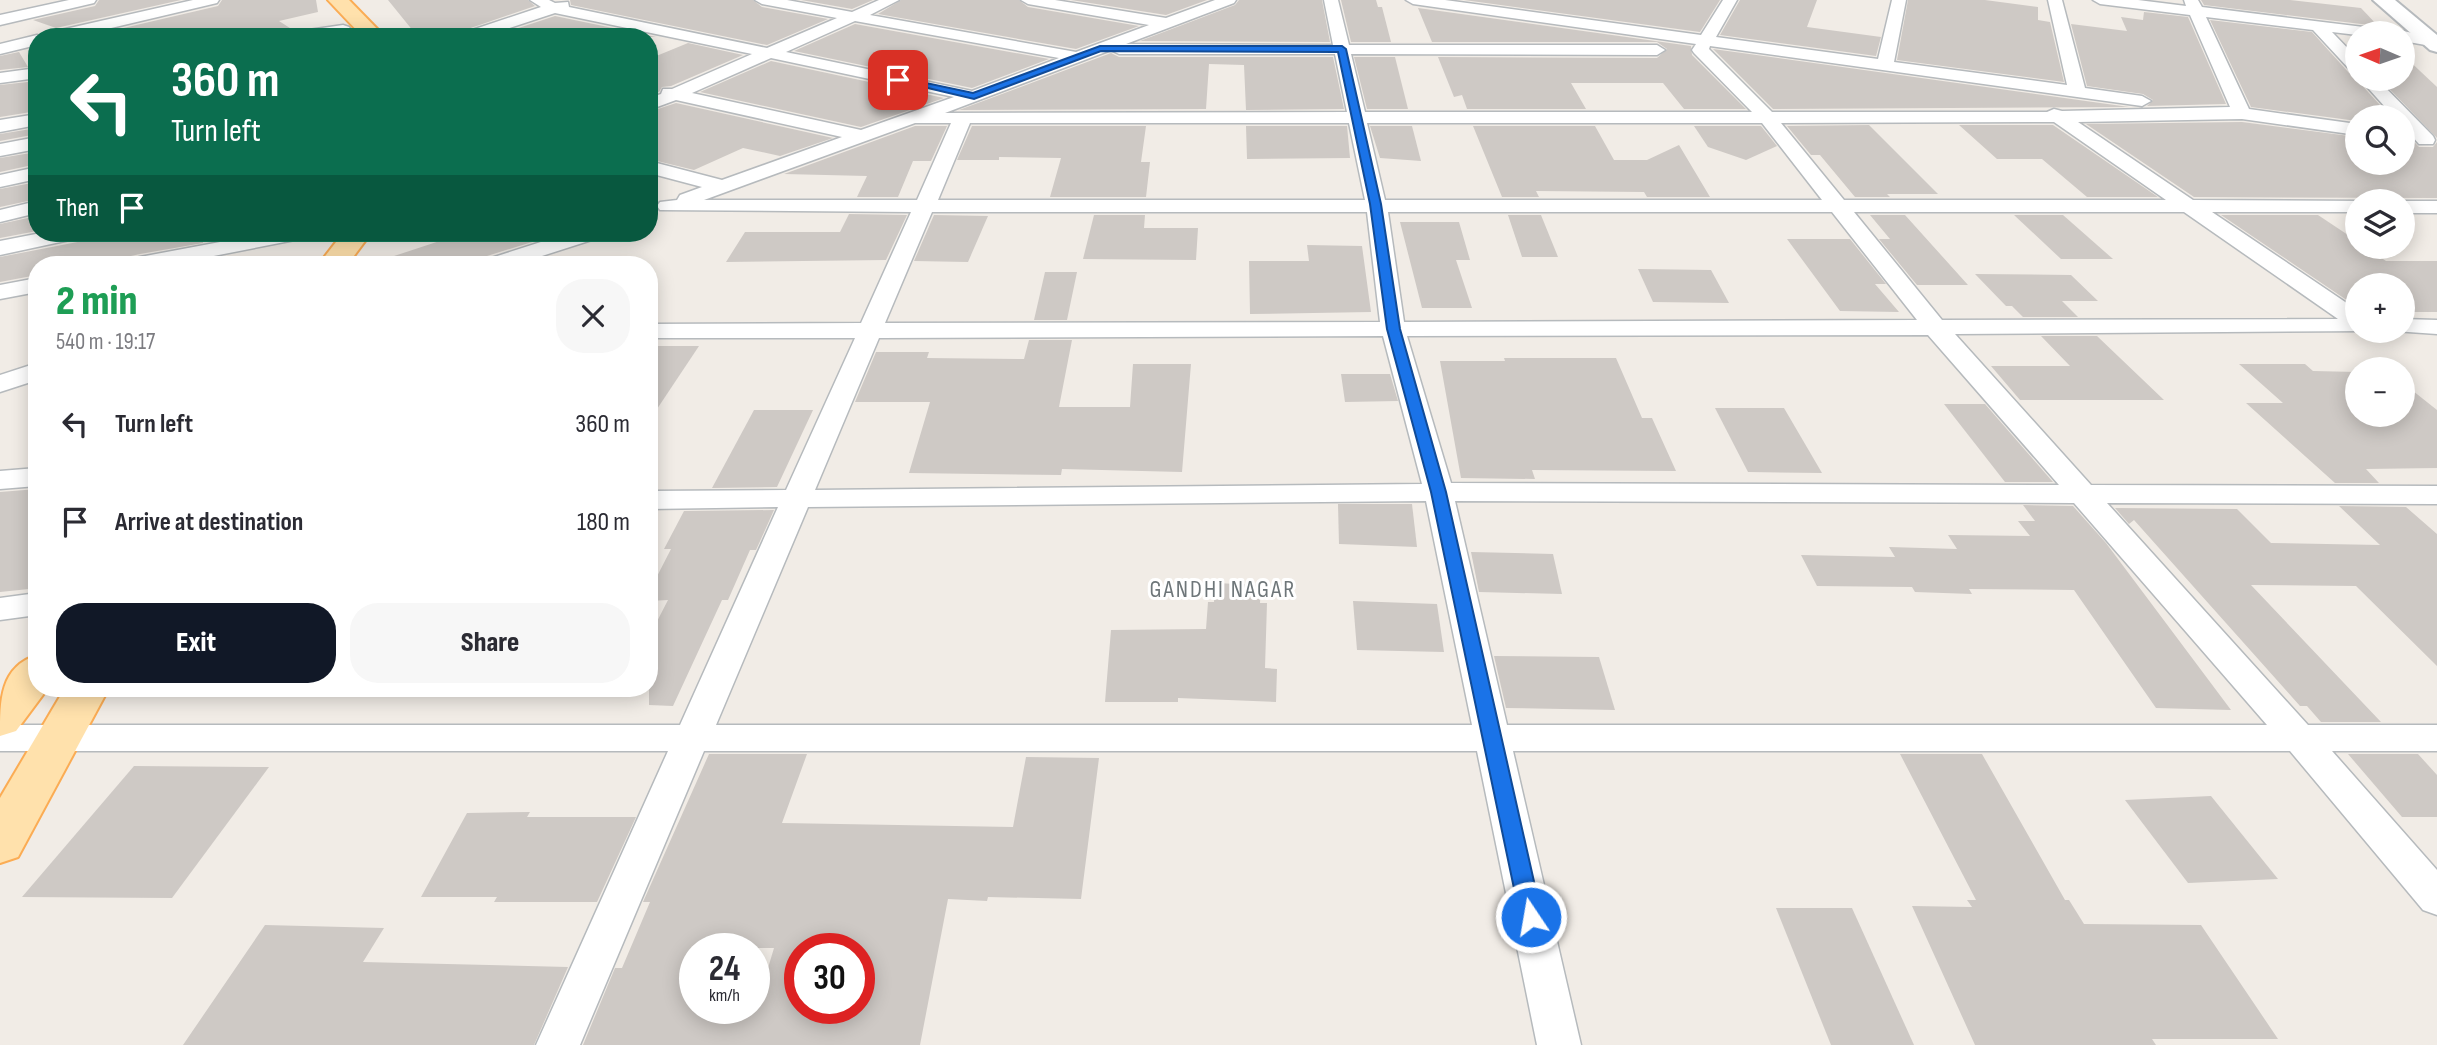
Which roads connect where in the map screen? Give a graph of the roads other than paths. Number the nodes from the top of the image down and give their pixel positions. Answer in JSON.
{"nodes":[{"id":1,"x":89,"y":0,"type":"edge"},
{"id":2,"x":212,"y":0,"type":"edge"},
{"id":3,"x":319,"y":0,"type":"edge"},
{"id":4,"x":338,"y":0,"type":"edge"},
{"id":5,"x":537,"y":0,"type":"edge"},
{"id":6,"x":577,"y":0,"type":"edge"},
{"id":7,"x":762,"y":0,"type":"edge"},
{"id":8,"x":892,"y":0,"type":"edge"},
{"id":9,"x":1028,"y":0,"type":"edge"},
{"id":10,"x":1229,"y":0,"type":"edge"},
{"id":11,"x":1331,"y":0,"type":"edge"},
{"id":12,"x":1413,"y":0,"type":"edge"},
{"id":13,"x":1445,"y":0,"type":"edge"},
{"id":14,"x":1458,"y":0,"type":"edge"},
{"id":15,"x":1730,"y":0,"type":"edge"},
{"id":16,"x":1899,"y":0,"type":"edge"},
{"id":17,"x":2054,"y":0,"type":"edge"},
{"id":18,"x":2101,"y":0,"type":"edge"},
{"id":19,"x":2383,"y":0,"type":"edge"},
{"id":20,"x":128,"y":5,"type":"dead end"},
{"id":21,"x":2193,"y":6,"type":"edge"},
{"id":22,"x":554,"y":8,"type":"junction"},
{"id":23,"x":0,"y":10,"type":"edge"},
{"id":24,"x":152,"y":14,"type":"junction"},
{"id":25,"x":18,"y":16,"type":"junction"},
{"id":26,"x":852,"y":17,"type":"junction"},
{"id":27,"x":0,"y":20,"type":"edge"},
{"id":28,"x":2400,"y":21,"type":"edge"},
{"id":29,"x":1167,"y":23,"type":"junction"},
{"id":30,"x":2319,"y":27,"type":"junction"},
{"id":31,"x":44,"y":28,"type":"edge"},
{"id":32,"x":90,"y":28,"type":"edge"},
{"id":33,"x":343,"y":28,"type":"edge"},
{"id":34,"x":366,"y":28,"type":"edge"},
{"id":35,"x":493,"y":28,"type":"edge"},
{"id":36,"x":653,"y":28,"type":"edge"},
{"id":37,"x":658,"y":29,"type":"edge"},
{"id":38,"x":2345,"y":29,"type":"edge"},
{"id":39,"x":2415,"y":33,"type":"edge"},
{"id":40,"x":2435,"y":39,"type":"edge"},
{"id":41,"x":28,"y":42,"type":"edge"},
{"id":42,"x":1703,"y":46,"type":"junction"},
{"id":43,"x":1100,"y":48,"type":"junction"},
{"id":44,"x":0,"y":49,"type":"edge"},
{"id":45,"x":1342,"y":49,"type":"junction"},
{"id":46,"x":772,"y":52,"type":"junction"},
{"id":47,"x":2345,"y":54,"type":"edge"},
{"id":48,"x":1078,"y":57,"type":"junction"},
{"id":49,"x":1885,"y":66,"type":"junction"},
{"id":50,"x":28,"y":74,"type":"edge"},
{"id":51,"x":0,"y":78,"type":"edge"},
{"id":52,"x":2010,"y":83,"type":"junction"},
{"id":53,"x":658,"y":90,"type":"edge"},
{"id":54,"x":2380,"y":91,"type":"edge"},
{"id":55,"x":2077,"y":92,"type":"junction"},
{"id":56,"x":674,"y":94,"type":"junction"},
{"id":57,"x":658,"y":101,"type":"edge"},
{"id":58,"x":969,"y":107,"type":"junction"},
{"id":59,"x":2242,"y":114,"type":"junction"},
{"id":60,"x":1766,"y":116,"type":"junction"},
{"id":61,"x":1357,"y":117,"type":"junction"},
{"id":62,"x":2058,"y":117,"type":"junction"},
{"id":63,"x":28,"y":121,"type":"edge"},
{"id":64,"x":0,"y":126,"type":"edge"},
{"id":65,"x":2345,"y":128,"type":"edge"},
{"id":66,"x":863,"y":136,"type":"junction"},
{"id":67,"x":2432,"y":141,"type":"edge"},
{"id":68,"x":28,"y":145,"type":"edge"},
{"id":69,"x":0,"y":150,"type":"edge"},
{"id":70,"x":658,"y":169,"type":"edge"},
{"id":71,"x":28,"y":175,"type":"edge"},
{"id":72,"x":0,"y":181,"type":"edge"},
{"id":73,"x":724,"y":186,"type":"junction"},
{"id":74,"x":1376,"y":204,"type":"junction"},
{"id":75,"x":2188,"y":205,"type":"junction"},
{"id":76,"x":925,"y":206,"type":"junction"},
{"id":77,"x":1838,"y":206,"type":"junction"},
{"id":78,"x":2345,"y":206,"type":"edge"},
{"id":79,"x":2415,"y":206,"type":"edge"},
{"id":80,"x":2437,"y":207,"type":"edge"},
{"id":81,"x":28,"y":209,"type":"edge"},
{"id":82,"x":658,"y":209,"type":"edge"},
{"id":83,"x":0,"y":216,"type":"edge"},
{"id":84,"x":28,"y":242,"type":"edge"},
{"id":85,"x":253,"y":242,"type":"edge"},
{"id":86,"x":563,"y":242,"type":"edge"},
{"id":87,"x":0,"y":248,"type":"edge"},
{"id":88,"x":181,"y":256,"type":"edge"},
{"id":89,"x":520,"y":256,"type":"edge"},
{"id":90,"x":28,"y":287,"type":"edge"},
{"id":91,"x":0,"y":292,"type":"edge"},
{"id":92,"x":2345,"y":315,"type":"edge"},
{"id":93,"x":2345,"y":323,"type":"edge"},
{"id":94,"x":2415,"y":326,"type":"edge"},
{"id":95,"x":1934,"y":327,"type":"junction"},
{"id":96,"x":2437,"y":327,"type":"edge"},
{"id":97,"x":1393,"y":329,"type":"junction"},
{"id":98,"x":658,"y":331,"type":"edge"},
{"id":99,"x":871,"y":331,"type":"junction"},
{"id":100,"x":28,"y":375,"type":"edge"},
{"id":101,"x":0,"y":384,"type":"edge"},
{"id":102,"x":28,"y":478,"type":"edge"},
{"id":103,"x":0,"y":480,"type":"edge"},
{"id":104,"x":1439,"y":492,"type":"junction"},
{"id":105,"x":2082,"y":494,"type":"junction"},
{"id":106,"x":2437,"y":495,"type":"edge"},
{"id":107,"x":798,"y":497,"type":"junction"},
{"id":108,"x":658,"y":500,"type":"edge"},
{"id":109,"x":28,"y":605,"type":"edge"},
{"id":110,"x":0,"y":609,"type":"edge"},
{"id":111,"x":28,"y":682,"type":"edge"},
{"id":112,"x":82,"y":697,"type":"edge"},
{"id":113,"x":0,"y":719,"type":"edge"},
{"id":114,"x":0,"y":738,"type":"edge"},
{"id":115,"x":59,"y":738,"type":"junction"},
{"id":116,"x":1492,"y":738,"type":"junction"},
{"id":117,"x":2299,"y":738,"type":"junction"},
{"id":118,"x":2437,"y":738,"type":"edge"},
{"id":119,"x":692,"y":739,"type":"junction"},
{"id":120,"x":0,"y":843,"type":"edge"},
{"id":121,"x":2437,"y":898,"type":"edge"},
{"id":122,"x":558,"y":1045,"type":"edge"},
{"id":123,"x":1559,"y":1045,"type":"edge"}],
"edges":[{"from":1,"to":25,"type":"street"},
{"from":2,"to":24,"type":"street"},
{"from":3,"to":33,"type":"main road"},
{"from":4,"to":34,"type":"main road"},
{"from":5,"to":22,"type":"street"},
{"from":6,"to":22,"type":"street"},
{"from":7,"to":26,"type":"street"},
{"from":8,"to":26,"type":"street"},
{"from":9,"to":29,"type":"street"},
{"from":10,"to":29,"type":"street"},
{"from":11,"to":45,"type":"street"},
{"from":12,"to":42,"type":"street"},
{"from":13,"to":14,"type":"street"},
{"from":15,"to":42,"type":"street"},
{"from":16,"to":49,"type":"street"},
{"from":17,"to":55,"type":"street"},
{"from":18,"to":21,"type":"street"},
{"from":19,"to":28,"type":"street"},
{"from":20,"to":24,"type":"street"},
{"from":21,"to":30,"type":"street"},
{"from":21,"to":59,"type":"street"},
{"from":22,"to":35,"type":"street"},
{"from":22,"to":36,"type":"street"},
{"from":23,"to":25,"type":"street"},
{"from":24,"to":32,"type":"street"},
{"from":25,"to":27,"type":"street"},
{"from":25,"to":31,"type":"street"},
{"from":26,"to":46,"type":"street"},
{"from":26,"to":48,"type":"street"},
{"from":29,"to":43,"type":"street"},
{"from":30,"to":38,"type":"street"},
{"from":30,"to":47,"type":"street"},
{"from":37,"to":46,"type":"street"},
{"from":39,"to":40,"type":"street"},
{"from":41,"to":44,"type":"street"},
{"from":42,"to":45,"type":"street"},
{"from":42,"to":49,"type":"street"},
{"from":42,"to":60,"type":"street"},
{"from":43,"to":45,"type":"street"},
{"from":43,"to":48,"type":"street"},
{"from":45,"to":61,"type":"street"},
{"from":46,"to":56,"type":"street"},
{"from":46,"to":58,"type":"street"},
{"from":48,"to":58,"type":"street"},
{"from":49,"to":52,"type":"street"},
{"from":50,"to":51,"type":"street"},
{"from":52,"to":55,"type":"street"},
{"from":52,"to":62,"type":"street"},
{"from":53,"to":56,"type":"street"},
{"from":54,"to":67,"type":"street"},
{"from":55,"to":59,"type":"street"},
{"from":56,"to":57,"type":"street"},
{"from":56,"to":66,"type":"street"},
{"from":58,"to":61,"type":"street"},
{"from":58,"to":66,"type":"street"},
{"from":58,"to":76,"type":"street"},
{"from":59,"to":62,"type":"street"},
{"from":59,"to":65,"type":"street"},
{"from":60,"to":61,"type":"street"},
{"from":60,"to":62,"type":"street"},
{"from":60,"to":77,"type":"street"},
{"from":61,"to":74,"type":"street"},
{"from":62,"to":75,"type":"street"},
{"from":63,"to":64,"type":"street"},
{"from":66,"to":73,"type":"street"},
{"from":68,"to":69,"type":"street"},
{"from":70,"to":73,"type":"street"},
{"from":71,"to":72,"type":"street"},
{"from":73,"to":82,"type":"street"},
{"from":74,"to":76,"type":"street"},
{"from":74,"to":77,"type":"street"},
{"from":74,"to":97,"type":"street"},
{"from":75,"to":77,"type":"street"},
{"from":75,"to":78,"type":"street"},
{"from":75,"to":92,"type":"street"},
{"from":76,"to":82,"type":"street"},
{"from":76,"to":99,"type":"street"},
{"from":77,"to":95,"type":"street"},
{"from":79,"to":80,"type":"street"},
{"from":81,"to":83,"type":"street"},
{"from":84,"to":87,"type":"street"},
{"from":85,"to":88,"type":"street"},
{"from":86,"to":89,"type":"street"},
{"from":90,"to":91,"type":"street"},
{"from":93,"to":95,"type":"street"},
{"from":94,"to":96,"type":"street"},
{"from":95,"to":97,"type":"street"},
{"from":95,"to":105,"type":"street"},
{"from":97,"to":99,"type":"street"},
{"from":97,"to":104,"type":"street"},
{"from":98,"to":99,"type":"street"},
{"from":99,"to":107,"type":"street"},
{"from":100,"to":101,"type":"street"},
{"from":102,"to":103,"type":"street"},
{"from":104,"to":105,"type":"street"},
{"from":104,"to":107,"type":"street"},
{"from":104,"to":116,"type":"street"},
{"from":105,"to":106,"type":"street"},
{"from":105,"to":117,"type":"street"},
{"from":107,"to":108,"type":"street"},
{"from":107,"to":119,"type":"street"},
{"from":109,"to":110,"type":"street"},
{"from":111,"to":113,"type":"main road"},
{"from":112,"to":115,"type":"main road"},
{"from":114,"to":115,"type":"street"},
{"from":115,"to":119,"type":"street"},
{"from":115,"to":120,"type":"main road"},
{"from":116,"to":117,"type":"street"},
{"from":116,"to":119,"type":"street"},
{"from":116,"to":123,"type":"street"},
{"from":117,"to":118,"type":"street"},
{"from":117,"to":121,"type":"street"},
{"from":119,"to":122,"type":"street"}]}
